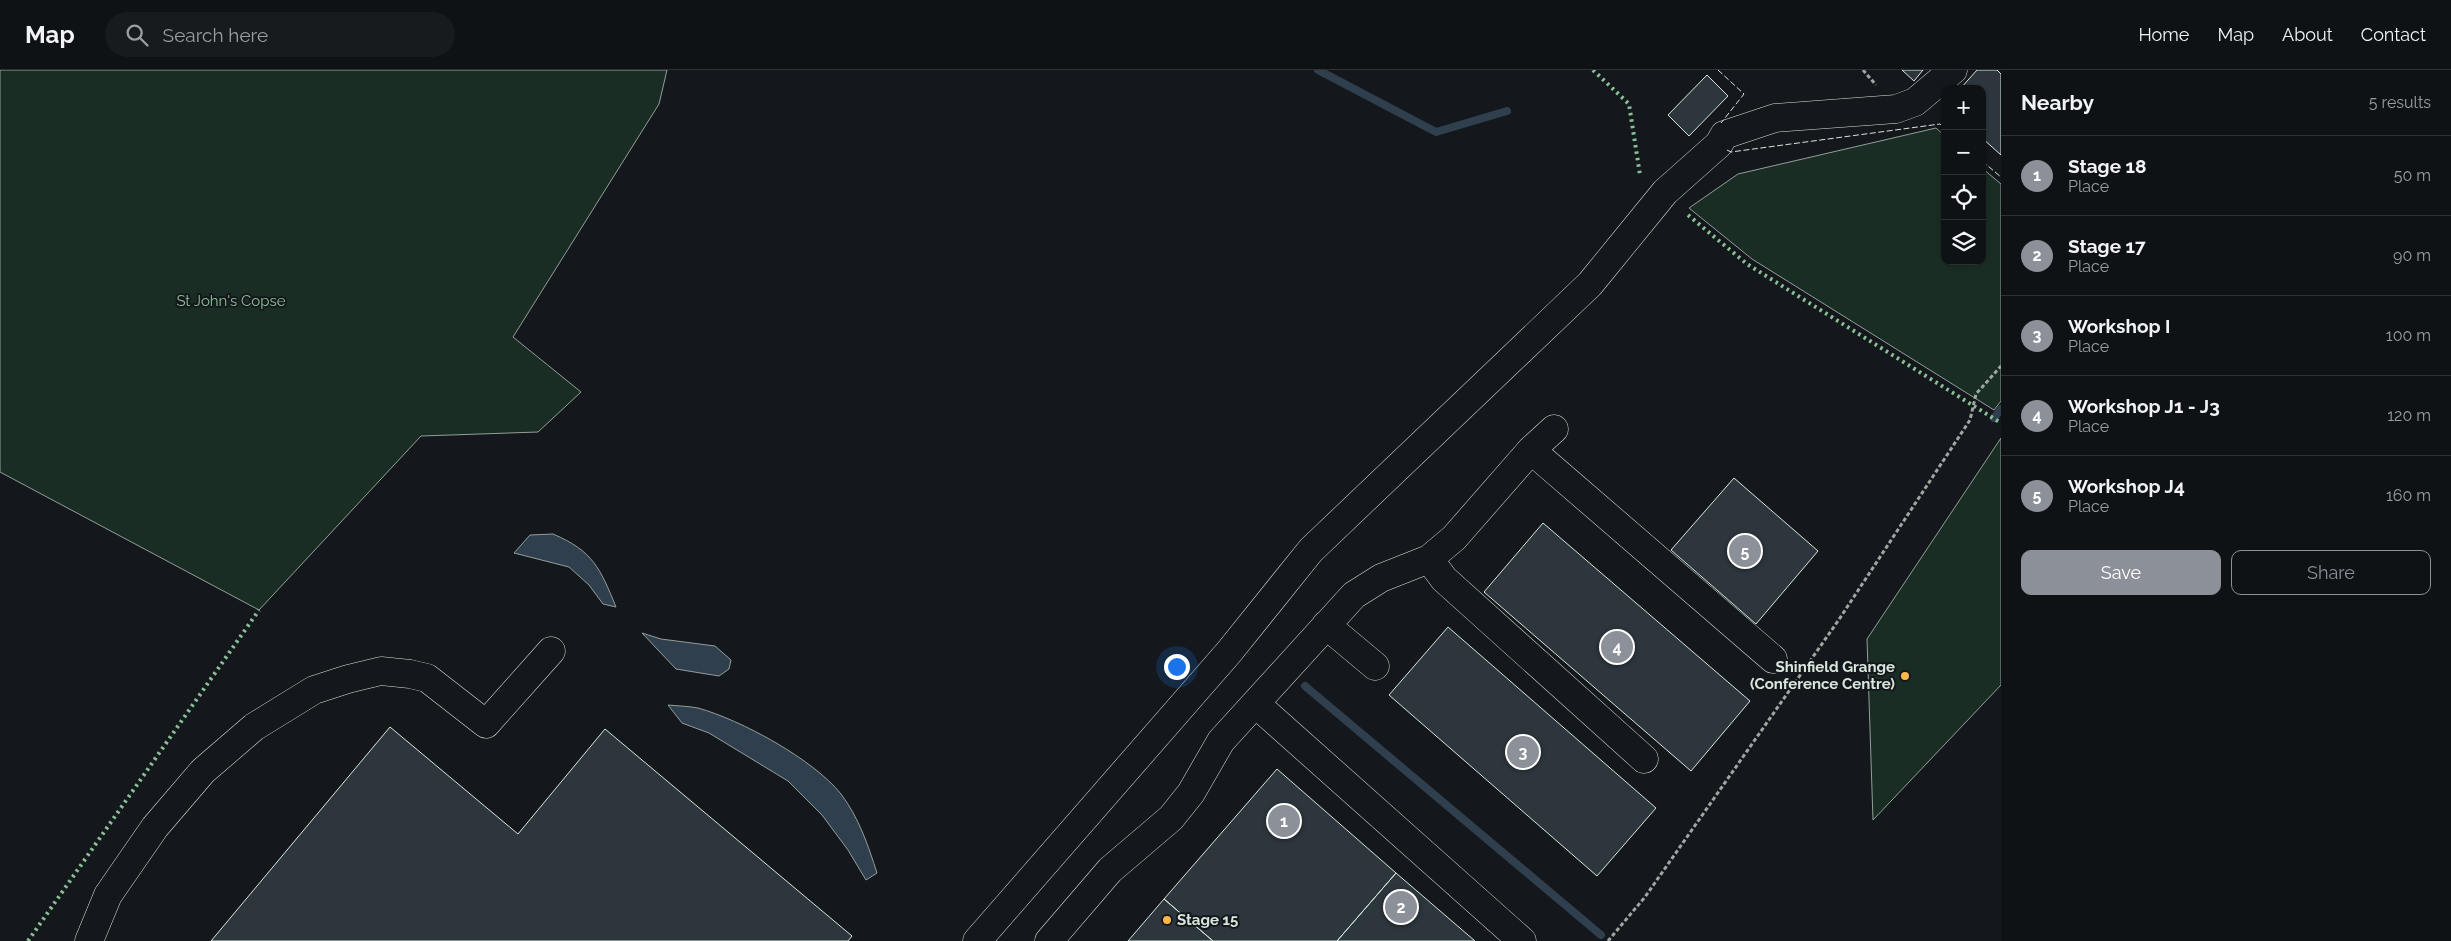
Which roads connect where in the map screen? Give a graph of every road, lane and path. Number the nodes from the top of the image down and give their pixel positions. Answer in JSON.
{"nodes":[{"id":1,"x":1953,"y":70,"type":"edge"},
{"id":2,"x":2001,"y":366,"type":"edge"},
{"id":3,"x":1554,"y":429,"type":"dead end"},
{"id":4,"x":1532,"y":450,"type":"junction"},
{"id":5,"x":1429,"y":559,"type":"junction"},
{"id":6,"x":1326,"y":625,"type":"junction"},
{"id":7,"x":551,"y":651,"type":"dead end"},
{"id":8,"x":1772,"y":659,"type":"dead end"},
{"id":9,"x":1375,"y":666,"type":"dead end"},
{"id":10,"x":1256,"y":704,"type":"junction"},
{"id":11,"x":1644,"y":758,"type":"dead end"},
{"id":12,"x":89,"y":941,"type":"edge"},
{"id":13,"x":977,"y":941,"type":"edge"},
{"id":14,"x":1049,"y":941,"type":"edge"},
{"id":15,"x":1522,"y":941,"type":"edge"},
{"id":16,"x":1608,"y":941,"type":"edge"}],
"edges":[{"from":1,"to":13,"type":"lane"},
{"from":2,"to":16,"type":"path"},
{"from":3,"to":4,"type":"lane"},
{"from":4,"to":5,"type":"lane"},
{"from":4,"to":8,"type":"lane"},
{"from":5,"to":6,"type":"lane"},
{"from":5,"to":11,"type":"lane"},
{"from":6,"to":9,"type":"lane"},
{"from":6,"to":10,"type":"lane"},
{"from":7,"to":12,"type":"lane"},
{"from":10,"to":14,"type":"lane"},
{"from":10,"to":15,"type":"lane"}]}
